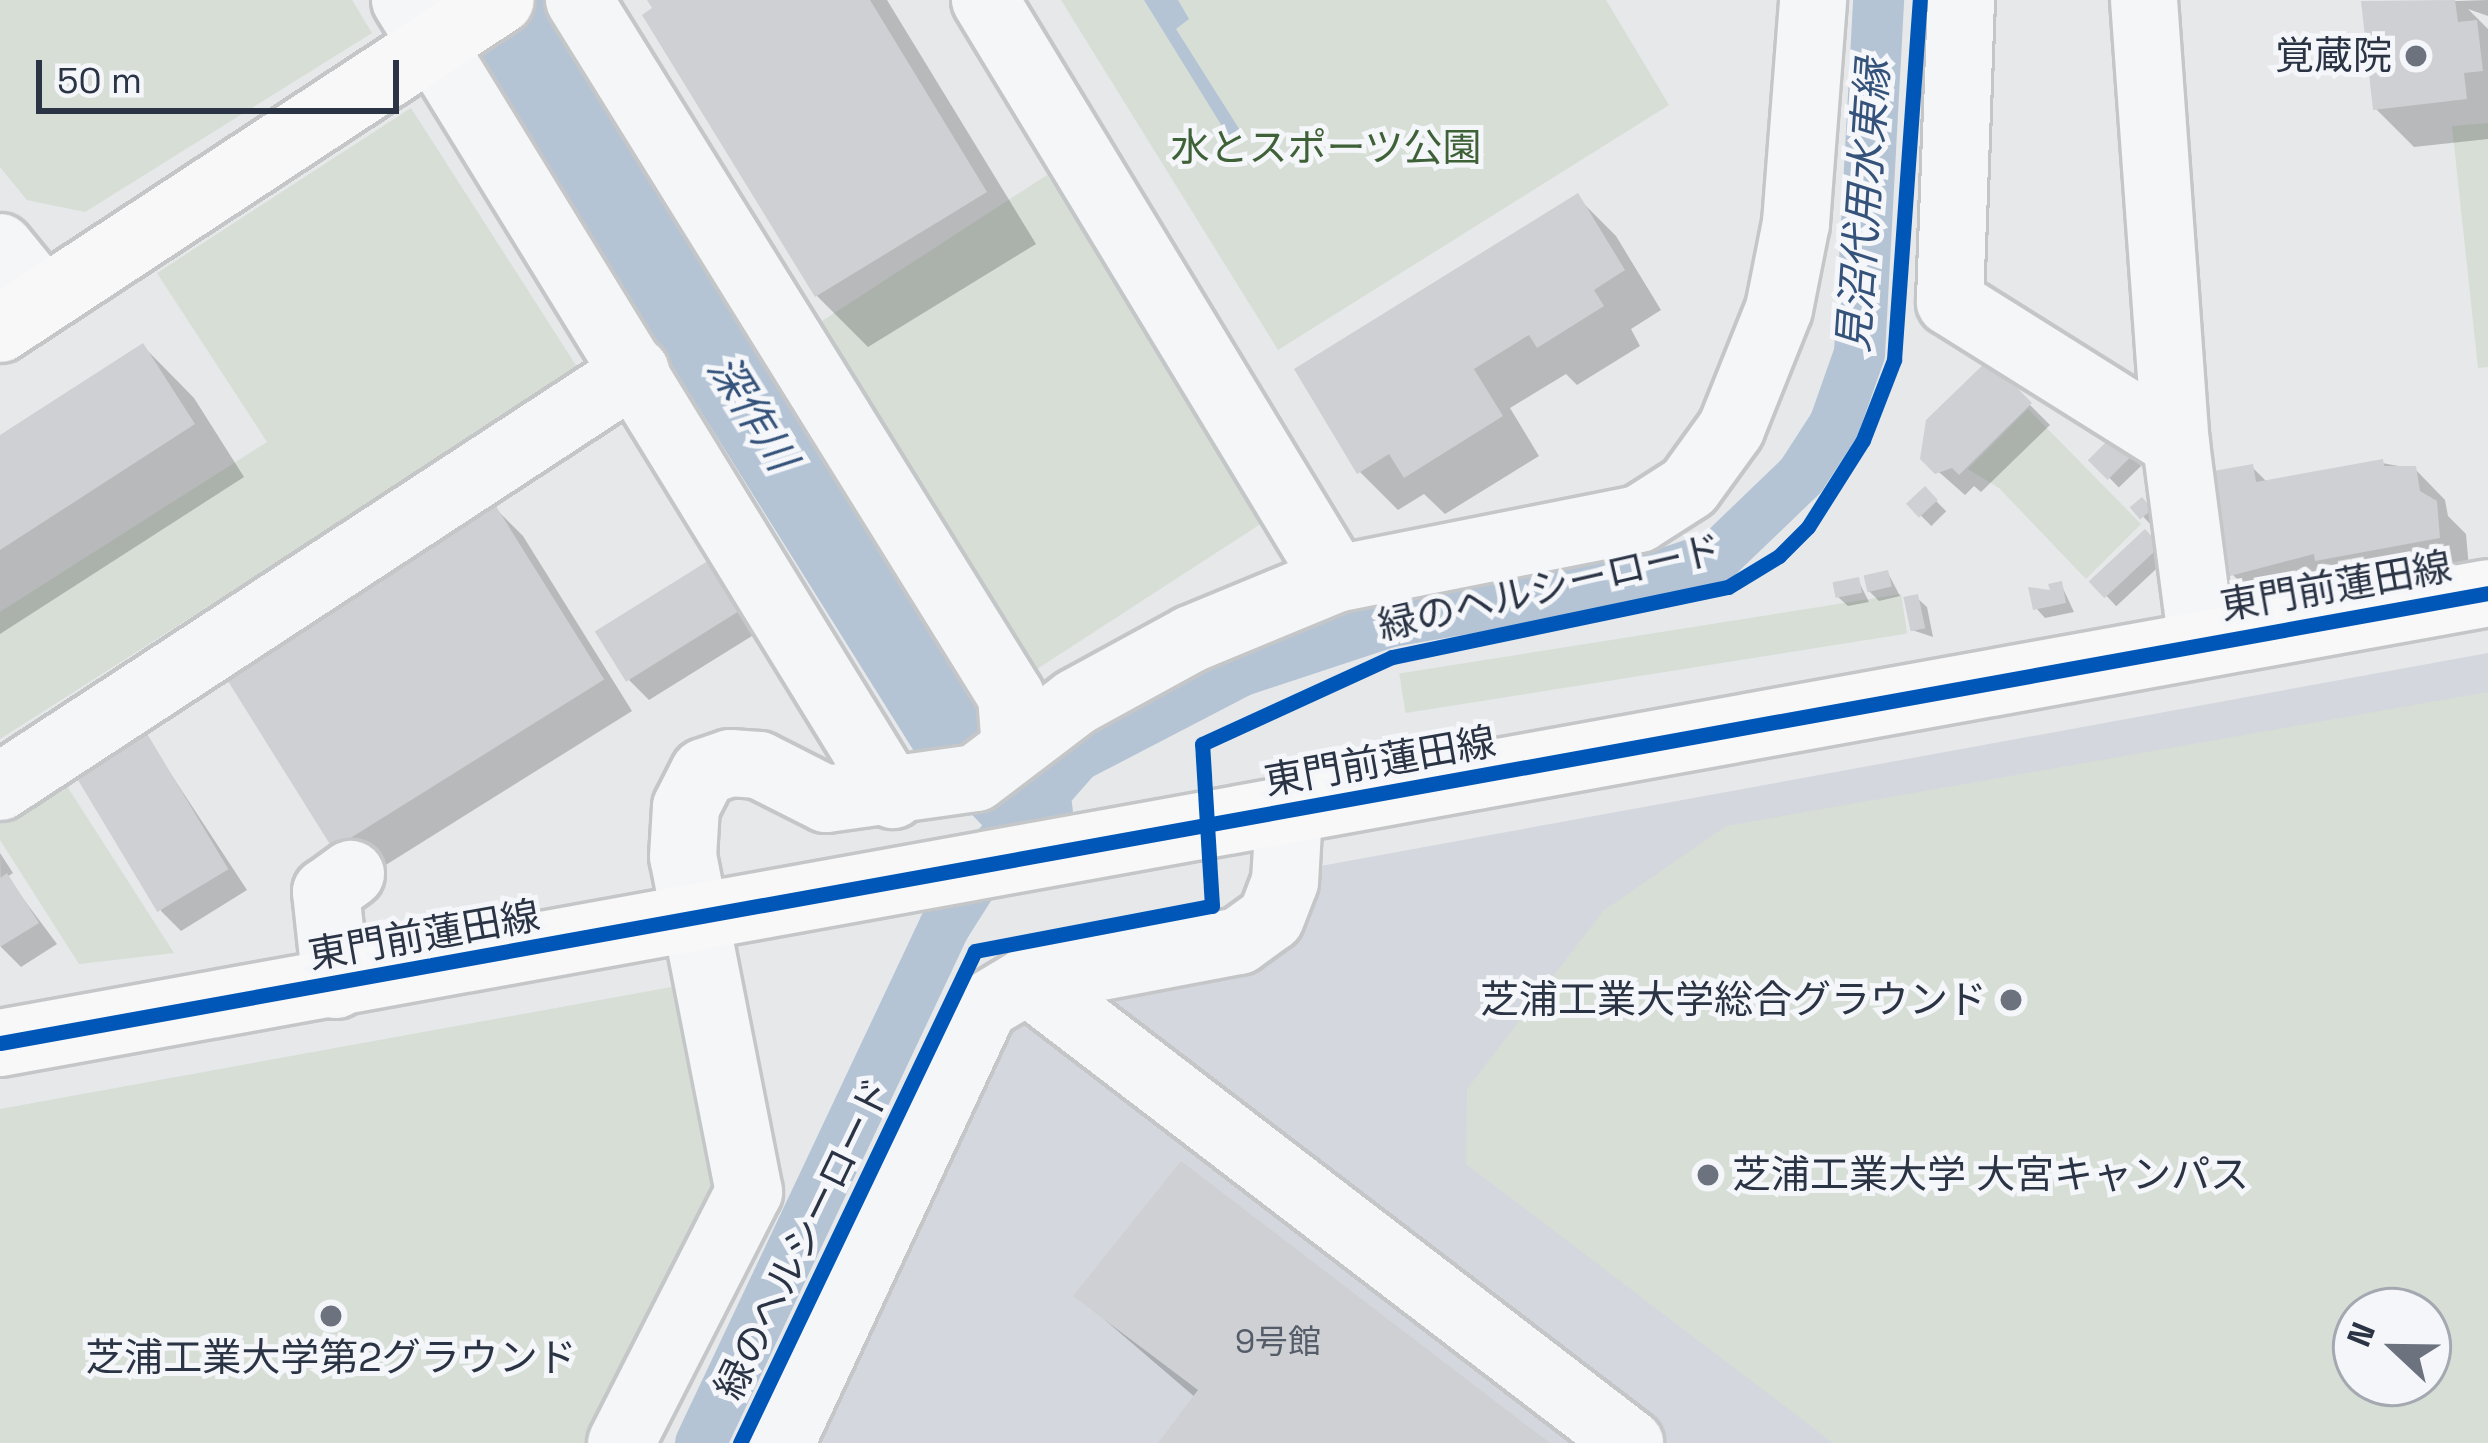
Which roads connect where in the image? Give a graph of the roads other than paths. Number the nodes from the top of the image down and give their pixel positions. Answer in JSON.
{"nodes":[{"id":1,"x":579,"y":0,"type":"edge"},
{"id":2,"x":985,"y":0,"type":"edge"},
{"id":3,"x":1813,"y":0,"type":"edge"},
{"id":4,"x":1960,"y":0,"type":"edge"},
{"id":5,"x":2144,"y":0,"type":"edge"},
{"id":6,"x":447,"y":19,"type":"edge"},
{"id":7,"x":13,"y":290,"type":"edge"},
{"id":8,"x":636,"y":371,"type":"junction"},
{"id":9,"x":2176,"y":444,"type":"junction"},
{"id":10,"x":1336,"y":579,"type":"junction"},
{"id":11,"x":2488,"y":593,"type":"edge"},
{"id":12,"x":2202,"y":644,"type":"junction"},
{"id":13,"x":1015,"y":748,"type":"junction"},
{"id":14,"x":0,"y":787,"type":"edge"},
{"id":15,"x":910,"y":790,"type":"junction"},
{"id":16,"x":1289,"y":813,"type":"junction"},
{"id":17,"x":351,"y":874,"type":"dead end"},
{"id":18,"x":698,"y":920,"type":"junction"},
{"id":19,"x":1028,"y":981,"type":"junction"},
{"id":20,"x":336,"y":985,"type":"junction"},
{"id":21,"x":0,"y":1043,"type":"edge"},
{"id":22,"x":621,"y":1443,"type":"edge"},
{"id":23,"x":781,"y":1443,"type":"edge"},
{"id":24,"x":1630,"y":1443,"type":"edge"}],
"edges":[{"from":1,"to":13,"type":"street"},
{"from":2,"to":10,"type":"street"},
{"from":3,"to":10,"type":"street"},
{"from":4,"to":9,"type":"street"},
{"from":5,"to":9,"type":"street"},
{"from":6,"to":7,"type":"main road"},
{"from":6,"to":8,"type":"street"},
{"from":8,"to":14,"type":"street"},
{"from":8,"to":15,"type":"street"},
{"from":9,"to":12,"type":"street"},
{"from":10,"to":13,"type":"street"},
{"from":11,"to":12,"type":"main road","name":"東門前蓮田線"},
{"from":12,"to":16,"type":"main road","name":"東門前蓮田線"},
{"from":13,"to":15,"type":"street"},
{"from":15,"to":18,"type":"street"},
{"from":16,"to":18,"type":"main road","name":"東門前蓮田線"},
{"from":16,"to":19,"type":"street"},
{"from":17,"to":20,"type":"street"},
{"from":18,"to":20,"type":"main road","name":"東門前蓮田線"},
{"from":18,"to":22,"type":"street"},
{"from":19,"to":23,"type":"street"},
{"from":19,"to":24,"type":"street"},
{"from":20,"to":21,"type":"main road","name":"東門前蓮田線"}]}
